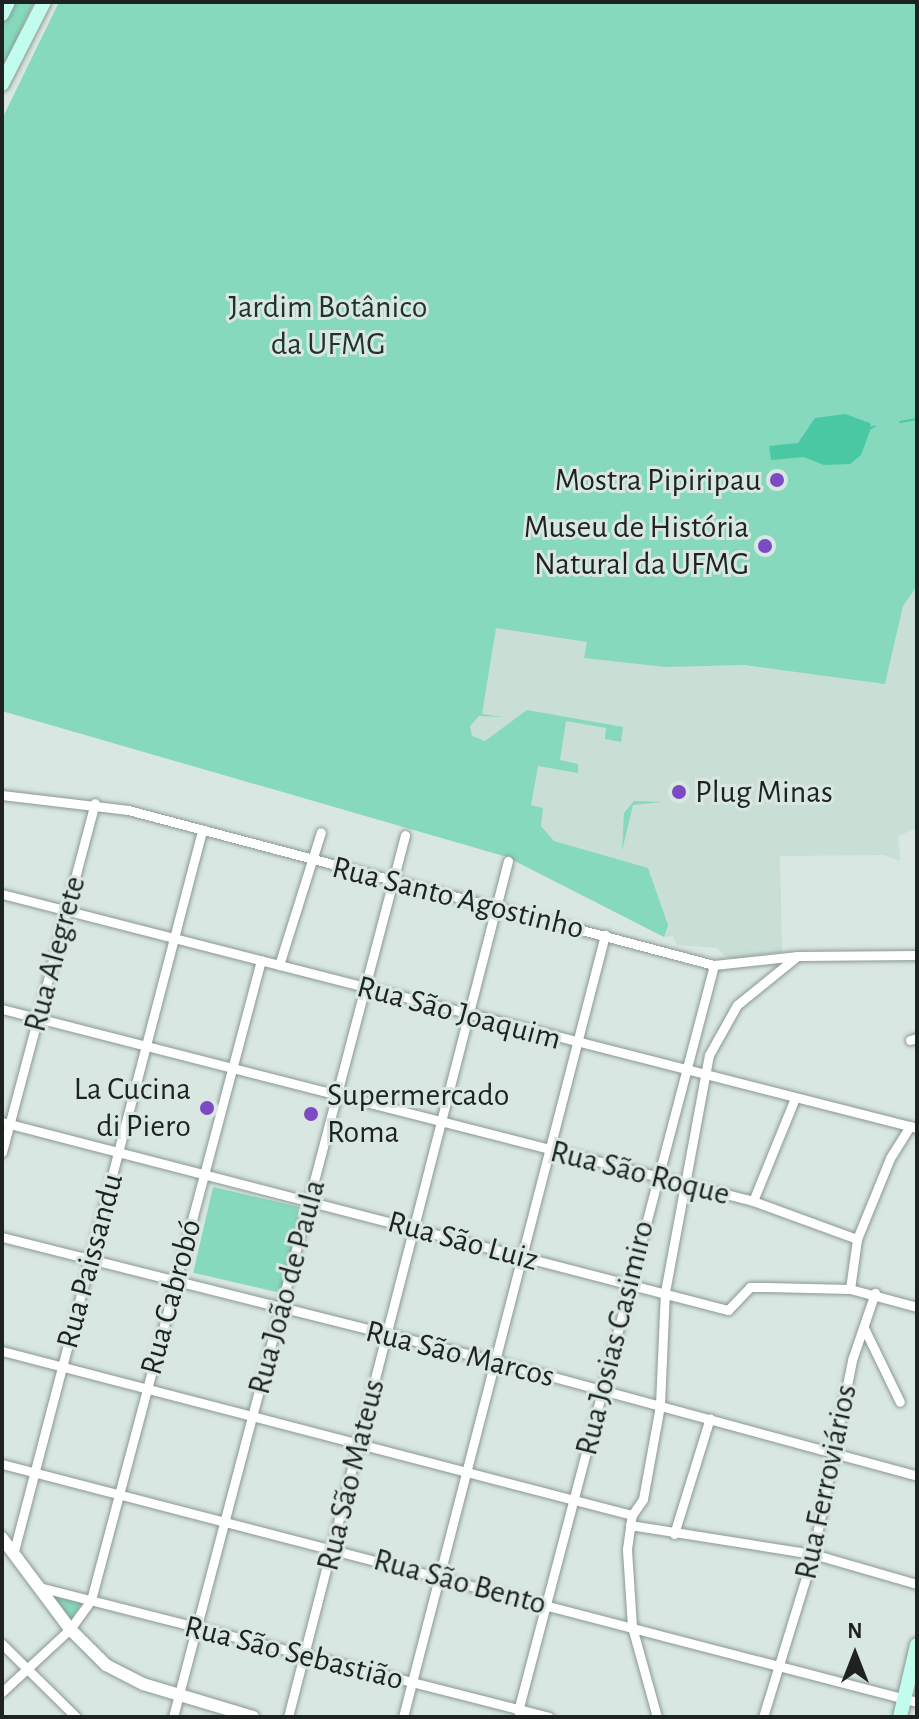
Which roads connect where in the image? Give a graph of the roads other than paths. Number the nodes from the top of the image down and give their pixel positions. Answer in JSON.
{"nodes":[{"id":1,"x":8,"y":2,"type":"edge"},
{"id":2,"x":37,"y":2,"type":"edge"},
{"id":3,"x":44,"y":2,"type":"edge"},
{"id":4,"x":2,"y":14,"type":"edge"},
{"id":5,"x":34,"y":20,"type":"junction"},
{"id":6,"x":2,"y":84,"type":"edge"},
{"id":7,"x":2,"y":795,"type":"edge"},
{"id":8,"x":95,"y":803,"type":"junction"},
{"id":9,"x":202,"y":831,"type":"junction"},
{"id":10,"x":321,"y":832,"type":"dead end"},
{"id":11,"x":405,"y":835,"type":"dead end"},
{"id":12,"x":308,"y":861,"type":"junction"},
{"id":13,"x":508,"y":861,"type":"dead end"},
{"id":14,"x":392,"y":882,"type":"junction"},
{"id":15,"x":2,"y":894,"type":"edge"},
{"id":16,"x":498,"y":909,"type":"junction"},
{"id":17,"x":67,"y":911,"type":"junction"},
{"id":18,"x":605,"y":935,"type":"junction"},
{"id":19,"x":173,"y":938,"type":"junction"},
{"id":20,"x":917,"y":955,"type":"edge"},
{"id":21,"x":798,"y":956,"type":"junction"},
{"id":22,"x":261,"y":960,"type":"junction"},
{"id":23,"x":279,"y":965,"type":"junction"},
{"id":24,"x":714,"y":965,"type":"junction"},
{"id":25,"x":363,"y":988,"type":"junction"},
{"id":26,"x":2,"y":1009,"type":"edge"},
{"id":27,"x":471,"y":1015,"type":"junction"},
{"id":28,"x":37,"y":1017,"type":"junction"},
{"id":29,"x":578,"y":1043,"type":"junction"},
{"id":30,"x":147,"y":1045,"type":"junction"},
{"id":31,"x":231,"y":1067,"type":"junction"},
{"id":32,"x":686,"y":1071,"type":"junction"},
{"id":33,"x":706,"y":1076,"type":"junction"},
{"id":34,"x":337,"y":1094,"type":"junction"},
{"id":35,"x":795,"y":1098,"type":"junction"},
{"id":36,"x":5,"y":1122,"type":"edge"},
{"id":37,"x":442,"y":1122,"type":"junction"},
{"id":38,"x":913,"y":1127,"type":"edge"},
{"id":39,"x":547,"y":1150,"type":"junction"},
{"id":40,"x":2,"y":1152,"type":"edge"},
{"id":41,"x":118,"y":1152,"type":"junction"},
{"id":42,"x":204,"y":1173,"type":"junction"},
{"id":43,"x":656,"y":1178,"type":"junction"},
{"id":44,"x":685,"y":1185,"type":"junction"},
{"id":45,"x":309,"y":1200,"type":"junction"},
{"id":46,"x":753,"y":1201,"type":"junction"},
{"id":47,"x":414,"y":1229,"type":"junction"},
{"id":48,"x":2,"y":1237,"type":"edge"},
{"id":49,"x":857,"y":1239,"type":"junction"},
{"id":50,"x":520,"y":1257,"type":"junction"},
{"id":51,"x":92,"y":1259,"type":"junction"},
{"id":52,"x":175,"y":1280,"type":"junction"},
{"id":53,"x":630,"y":1285,"type":"junction"},
{"id":54,"x":850,"y":1289,"type":"junction"},
{"id":55,"x":665,"y":1292,"type":"junction"},
{"id":56,"x":875,"y":1293,"type":"junction"},
{"id":57,"x":917,"y":1307,"type":"edge"},
{"id":58,"x":282,"y":1310,"type":"junction"},
{"id":59,"x":864,"y":1328,"type":"junction"},
{"id":60,"x":386,"y":1336,"type":"junction"},
{"id":61,"x":2,"y":1351,"type":"edge"},
{"id":62,"x":495,"y":1361,"type":"junction"},
{"id":63,"x":62,"y":1366,"type":"junction"},
{"id":64,"x":147,"y":1387,"type":"junction"},
{"id":65,"x":603,"y":1390,"type":"junction"},
{"id":66,"x":900,"y":1402,"type":"dead end"},
{"id":67,"x":660,"y":1405,"type":"junction"},
{"id":68,"x":254,"y":1416,"type":"junction"},
{"id":69,"x":710,"y":1418,"type":"junction"},
{"id":70,"x":359,"y":1442,"type":"junction"},
{"id":71,"x":833,"y":1451,"type":"junction"},
{"id":72,"x":2,"y":1464,"type":"edge"},
{"id":73,"x":464,"y":1470,"type":"junction"},
{"id":74,"x":35,"y":1473,"type":"junction"},
{"id":75,"x":917,"y":1476,"type":"edge"},
{"id":76,"x":120,"y":1495,"type":"junction"},
{"id":77,"x":574,"y":1499,"type":"junction"},
{"id":78,"x":226,"y":1520,"type":"junction"},
{"id":79,"x":631,"y":1520,"type":"junction"},
{"id":80,"x":674,"y":1534,"type":"junction"},
{"id":81,"x":2,"y":1538,"type":"edge"},
{"id":82,"x":332,"y":1548,"type":"junction"},
{"id":83,"x":14,"y":1551,"type":"junction"},
{"id":84,"x":813,"y":1554,"type":"junction"},
{"id":85,"x":439,"y":1577,"type":"junction"},
{"id":86,"x":917,"y":1584,"type":"edge"},
{"id":87,"x":39,"y":1587,"type":"junction"},
{"id":88,"x":91,"y":1600,"type":"junction"},
{"id":89,"x":547,"y":1605,"type":"junction"},
{"id":90,"x":632,"y":1627,"type":"junction"},
{"id":91,"x":199,"y":1628,"type":"junction"},
{"id":92,"x":70,"y":1629,"type":"junction"},
{"id":93,"x":2,"y":1644,"type":"edge"},
{"id":94,"x":917,"y":1645,"type":"edge"},
{"id":95,"x":304,"y":1655,"type":"junction"},
{"id":96,"x":781,"y":1665,"type":"junction"},
{"id":97,"x":27,"y":1670,"type":"junction"},
{"id":98,"x":413,"y":1683,"type":"junction"},
{"id":99,"x":2,"y":1692,"type":"edge"},
{"id":100,"x":181,"y":1696,"type":"junction"},
{"id":101,"x":910,"y":1700,"type":"edge"},
{"id":102,"x":518,"y":1711,"type":"junction"},
{"id":103,"x":76,"y":1717,"type":"edge"},
{"id":104,"x":173,"y":1717,"type":"edge"},
{"id":105,"x":253,"y":1717,"type":"edge"},
{"id":106,"x":288,"y":1717,"type":"edge"},
{"id":107,"x":403,"y":1717,"type":"edge"},
{"id":108,"x":549,"y":1717,"type":"edge"},
{"id":109,"x":657,"y":1717,"type":"edge"},
{"id":110,"x":763,"y":1717,"type":"edge"},
{"id":111,"x":903,"y":1717,"type":"edge"}],
"edges":[{"from":1,"to":4,"type":"main road"},
{"from":2,"to":5,"type":"main road"},
{"from":3,"to":5,"type":"main road"},
{"from":5,"to":6,"type":"main road"},
{"from":7,"to":8,"type":"street","name":"Rua Santo Agostinho"},
{"from":8,"to":9,"type":"street","name":"Rua Santo Agostinho"},
{"from":8,"to":17,"type":"street","name":"Rua Alegrete"},
{"from":9,"to":12,"type":"street","name":"Rua Santo Agostinho"},
{"from":9,"to":19,"type":"street","name":"Rua Paissandu"},
{"from":10,"to":12,"type":"street"},
{"from":11,"to":14,"type":"street","name":"Rua João de Paula"},
{"from":12,"to":14,"type":"street","name":"Rua Santo Agostinho"},
{"from":12,"to":23,"type":"street"},
{"from":13,"to":16,"type":"street","name":"Rua São Mateus"},
{"from":14,"to":16,"type":"street","name":"Rua Santo Agostinho"},
{"from":14,"to":25,"type":"street","name":"Rua João de Paula"},
{"from":15,"to":17,"type":"street","name":"Rua São Joaquim"},
{"from":16,"to":18,"type":"street","name":"Rua Santo Agostinho"},
{"from":16,"to":27,"type":"street","name":"Rua São Mateus"},
{"from":17,"to":19,"type":"street","name":"Rua São Joaquim"},
{"from":17,"to":28,"type":"street","name":"Rua Alegrete"},
{"from":18,"to":24,"type":"street","name":"Rua Santo Agostinho"},
{"from":18,"to":29,"type":"street"},
{"from":19,"to":22,"type":"street","name":"Rua São Joaquim"},
{"from":19,"to":30,"type":"street","name":"Rua Paissandu"},
{"from":20,"to":21,"type":"street","name":"Rua Santo Agostinho"},
{"from":21,"to":24,"type":"street","name":"Rua Santo Agostinho"},
{"from":21,"to":33,"type":"street"},
{"from":22,"to":23,"type":"street","name":"Rua São Joaquim"},
{"from":22,"to":31,"type":"street","name":"Rua Cabrobó"},
{"from":23,"to":25,"type":"street","name":"Rua São Joaquim"},
{"from":24,"to":32,"type":"street","name":"Rua Josias Casimiro"},
{"from":25,"to":27,"type":"street","name":"Rua São Joaquim"},
{"from":25,"to":34,"type":"street","name":"Rua João de Paula"},
{"from":26,"to":28,"type":"street","name":"Rua São Roque"},
{"from":27,"to":29,"type":"street","name":"Rua São Joaquim"},
{"from":27,"to":37,"type":"street","name":"Rua São Mateus"},
{"from":28,"to":30,"type":"street","name":"Rua São Roque"},
{"from":28,"to":36,"type":"street","name":"Rua Alegrete"},
{"from":29,"to":32,"type":"street","name":"Rua São Joaquim"},
{"from":29,"to":39,"type":"street"},
{"from":30,"to":31,"type":"street","name":"Rua São Roque"},
{"from":30,"to":41,"type":"street","name":"Rua Paissandu"},
{"from":31,"to":34,"type":"street","name":"Rua São Roque"},
{"from":31,"to":42,"type":"street","name":"Rua Cabrobó"},
{"from":32,"to":33,"type":"street","name":"Rua São Joaquim"},
{"from":32,"to":43,"type":"street","name":"Rua Josias Casimiro"},
{"from":33,"to":35,"type":"street","name":"Rua São Joaquim"},
{"from":33,"to":44,"type":"street"},
{"from":34,"to":37,"type":"street","name":"Rua São Roque"},
{"from":34,"to":45,"type":"street","name":"Rua João de Paula"},
{"from":35,"to":38,"type":"street","name":"Rua São Joaquim"},
{"from":35,"to":46,"type":"street"},
{"from":36,"to":40,"type":"street","name":"Rua Alegrete"},
{"from":36,"to":41,"type":"street","name":"Rua São Luiz"},
{"from":37,"to":39,"type":"street","name":"Rua São Roque"},
{"from":37,"to":47,"type":"street","name":"Rua São Mateus"},
{"from":38,"to":49,"type":"street"},
{"from":39,"to":43,"type":"street","name":"Rua São Roque"},
{"from":39,"to":50,"type":"street"},
{"from":41,"to":42,"type":"street","name":"Rua São Luiz"},
{"from":41,"to":51,"type":"street","name":"Rua Paissandu"},
{"from":42,"to":45,"type":"street","name":"Rua São Luiz"},
{"from":42,"to":52,"type":"street","name":"Rua Cabrobó"},
{"from":43,"to":44,"type":"street","name":"Rua São Roque"},
{"from":43,"to":53,"type":"street","name":"Rua Josias Casimiro"},
{"from":44,"to":46,"type":"street","name":"Rua São Roque"},
{"from":44,"to":55,"type":"street"},
{"from":45,"to":47,"type":"street","name":"Rua São Luiz"},
{"from":45,"to":58,"type":"street","name":"Rua João de Paula"},
{"from":46,"to":49,"type":"street","name":"Rua São Roque"},
{"from":47,"to":50,"type":"street","name":"Rua São Luiz"},
{"from":47,"to":60,"type":"street","name":"Rua São Mateus"},
{"from":48,"to":51,"type":"street","name":"Rua São Marcos"},
{"from":49,"to":54,"type":"street"},
{"from":50,"to":53,"type":"street","name":"Rua São Luiz"},
{"from":50,"to":62,"type":"street"},
{"from":51,"to":52,"type":"street","name":"Rua São Marcos"},
{"from":51,"to":63,"type":"street","name":"Rua Paissandu"},
{"from":52,"to":58,"type":"street","name":"Rua São Marcos"},
{"from":52,"to":64,"type":"street","name":"Rua Cabrobó"},
{"from":53,"to":55,"type":"street","name":"Rua São Luiz"},
{"from":53,"to":65,"type":"street","name":"Rua Josias Casimiro"},
{"from":54,"to":55,"type":"street","name":"Rua São Luiz"},
{"from":54,"to":56,"type":"street","name":"Rua São Luiz"},
{"from":55,"to":67,"type":"street"},
{"from":56,"to":57,"type":"street","name":"Rua São Luiz"},
{"from":56,"to":59,"type":"street","name":"Rua Ferroviários"},
{"from":58,"to":60,"type":"street","name":"Rua São Marcos"},
{"from":58,"to":68,"type":"street","name":"Rua João de Paula"},
{"from":59,"to":66,"type":"street"},
{"from":59,"to":71,"type":"street","name":"Rua Ferroviários"},
{"from":60,"to":62,"type":"street","name":"Rua São Marcos"},
{"from":60,"to":70,"type":"street","name":"Rua São Mateus"},
{"from":61,"to":63,"type":"street"},
{"from":62,"to":65,"type":"street","name":"Rua São Marcos"},
{"from":62,"to":73,"type":"street"},
{"from":63,"to":64,"type":"street"},
{"from":63,"to":74,"type":"street","name":"Rua Paissandu"},
{"from":64,"to":68,"type":"street"},
{"from":64,"to":76,"type":"street","name":"Rua Cabrobó"},
{"from":65,"to":67,"type":"street","name":"Rua São Marcos"},
{"from":65,"to":77,"type":"street","name":"Rua Josias Casimiro"},
{"from":67,"to":69,"type":"street","name":"Rua São Marcos"},
{"from":67,"to":79,"type":"street"},
{"from":68,"to":70,"type":"street"},
{"from":68,"to":78,"type":"street","name":"Rua João de Paula"},
{"from":69,"to":71,"type":"street","name":"Rua São Marcos"},
{"from":69,"to":80,"type":"street"},
{"from":70,"to":73,"type":"street"},
{"from":70,"to":82,"type":"street","name":"Rua São Mateus"},
{"from":71,"to":75,"type":"street","name":"Rua São Marcos"},
{"from":71,"to":84,"type":"street","name":"Rua Ferroviários"},
{"from":72,"to":74,"type":"street","name":"Rua São Bento"},
{"from":73,"to":77,"type":"street"},
{"from":73,"to":85,"type":"street"},
{"from":74,"to":76,"type":"street","name":"Rua São Bento"},
{"from":74,"to":83,"type":"street","name":"Rua Paissandu"},
{"from":76,"to":78,"type":"street","name":"Rua São Bento"},
{"from":76,"to":88,"type":"street","name":"Rua Cabrobó"},
{"from":77,"to":79,"type":"street"},
{"from":77,"to":89,"type":"street","name":"Rua Josias Casimiro"},
{"from":78,"to":82,"type":"street","name":"Rua São Bento"},
{"from":78,"to":91,"type":"street","name":"Rua João de Paula"},
{"from":79,"to":80,"type":"street"},
{"from":79,"to":90,"type":"street"},
{"from":80,"to":84,"type":"street"},
{"from":81,"to":83,"type":"street"},
{"from":82,"to":85,"type":"street","name":"Rua São Bento"},
{"from":82,"to":95,"type":"street","name":"Rua São Mateus"},
{"from":83,"to":87,"type":"street"},
{"from":84,"to":86,"type":"street"},
{"from":84,"to":96,"type":"street","name":"Rua Ferroviários"},
{"from":85,"to":89,"type":"street","name":"Rua São Bento"},
{"from":85,"to":98,"type":"street"},
{"from":87,"to":88,"type":"street","name":"Rua São Sebastião"},
{"from":87,"to":92,"type":"street"},
{"from":88,"to":91,"type":"street","name":"Rua São Sebastião"},
{"from":88,"to":92,"type":"street","name":"Rua Cabrobó"},
{"from":89,"to":90,"type":"street","name":"Rua São Bento"},
{"from":89,"to":102,"type":"street","name":"Rua Josias Casimiro"},
{"from":90,"to":96,"type":"street","name":"Rua São Bento"},
{"from":90,"to":109,"type":"street"},
{"from":91,"to":95,"type":"street","name":"Rua São Sebastião"},
{"from":91,"to":100,"type":"street","name":"Rua João de Paula"},
{"from":92,"to":97,"type":"street","name":"Rua Cabrobó"},
{"from":92,"to":100,"type":"street"},
{"from":93,"to":97,"type":"street"},
{"from":94,"to":101,"type":"main road"},
{"from":95,"to":98,"type":"street","name":"Rua São Sebastião"},
{"from":95,"to":106,"type":"street","name":"Rua São Mateus"},
{"from":96,"to":101,"type":"street","name":"Rua São Bento"},
{"from":96,"to":110,"type":"street","name":"Rua Ferroviários"},
{"from":97,"to":99,"type":"street","name":"Rua Cabrobó"},
{"from":97,"to":103,"type":"street"},
{"from":98,"to":102,"type":"street","name":"Rua São Sebastião"},
{"from":98,"to":107,"type":"street"},
{"from":100,"to":104,"type":"street","name":"Rua João de Paula"},
{"from":100,"to":105,"type":"street"},
{"from":101,"to":111,"type":"main road"},
{"from":102,"to":108,"type":"street","name":"Rua São Sebastião"}]}
